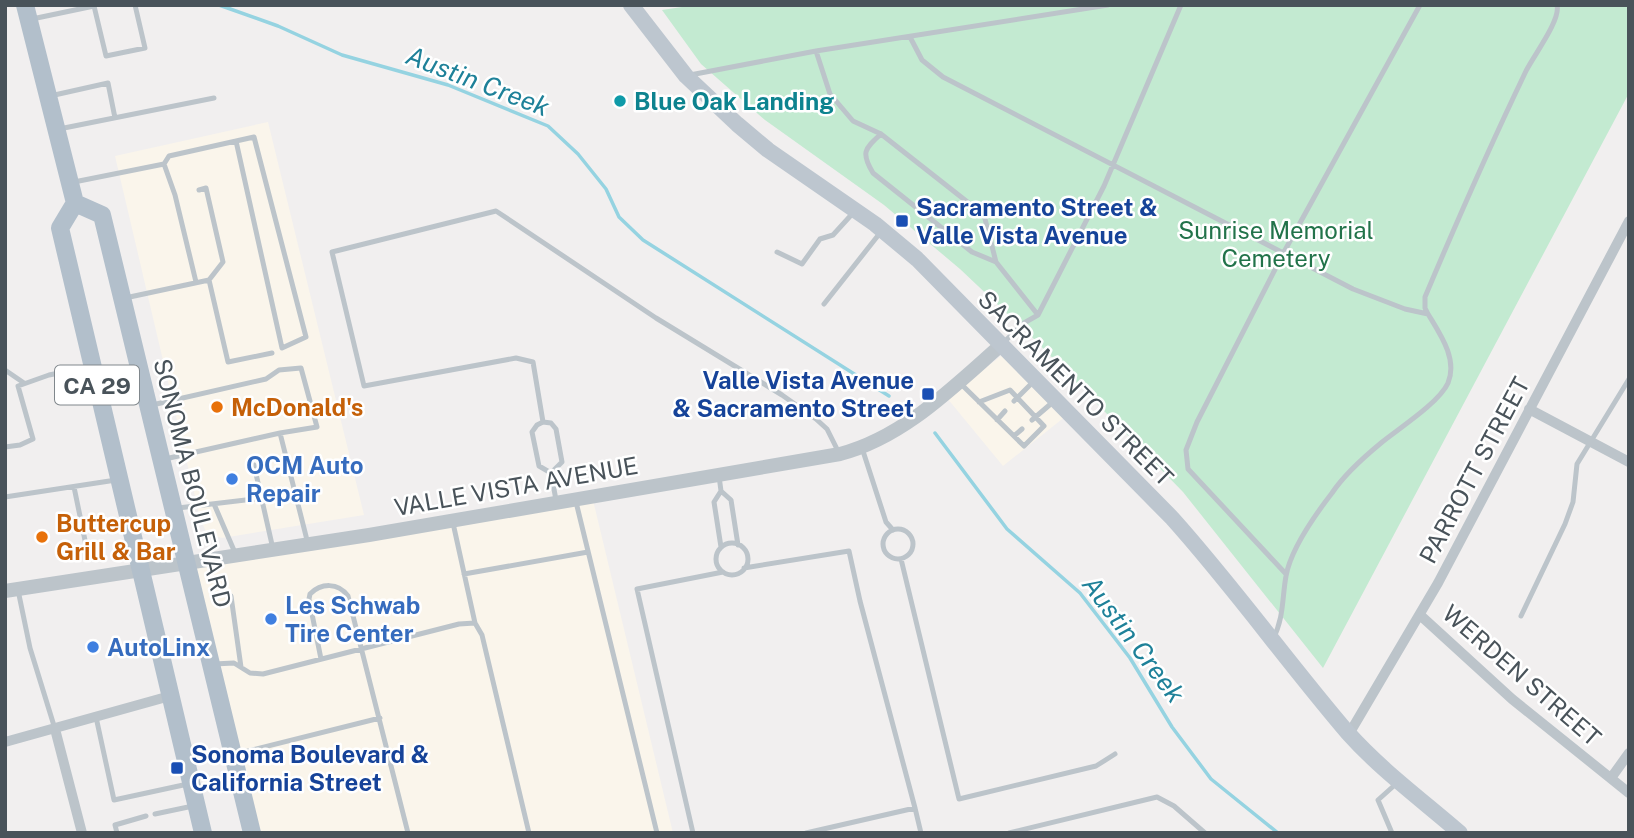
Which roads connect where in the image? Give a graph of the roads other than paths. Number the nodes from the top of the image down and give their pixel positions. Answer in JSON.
{"nodes":[{"id":1,"x":135,"y":5,"type":"edge"},
{"id":2,"x":1108,"y":5,"type":"edge"},
{"id":3,"x":1181,"y":5,"type":"edge"},
{"id":4,"x":1420,"y":5,"type":"edge"},
{"id":5,"x":1557,"y":5,"type":"edge"},
{"id":6,"x":636,"y":7,"type":"edge"},
{"id":7,"x":27,"y":12,"type":"edge"},
{"id":8,"x":910,"y":37,"type":"junction"},
{"id":9,"x":817,"y":51,"type":"junction"},
{"id":10,"x":686,"y":76,"type":"junction"},
{"id":11,"x":48,"y":97,"type":"junction"},
{"id":12,"x":214,"y":98,"type":"dead end"},
{"id":13,"x":115,"y":118,"type":"junction"},
{"id":14,"x":56,"y":130,"type":"junction"},
{"id":15,"x":881,"y":134,"type":"junction"},
{"id":16,"x":236,"y":141,"type":"junction"},
{"id":17,"x":164,"y":164,"type":"junction"},
{"id":18,"x":1114,"y":164,"type":"junction"},
{"id":19,"x":69,"y":183,"type":"junction"},
{"id":20,"x":199,"y":190,"type":"dead end"},
{"id":21,"x":183,"y":193,"type":"dead end"},
{"id":22,"x":175,"y":195,"type":"junction"},
{"id":23,"x":75,"y":203,"type":"junction"},
{"id":24,"x":855,"y":211,"type":"junction"},
{"id":25,"x":1629,"y":221,"type":"edge"},
{"id":26,"x":882,"y":230,"type":"junction"},
{"id":27,"x":777,"y":252,"type":"dead end"},
{"id":28,"x":1284,"y":252,"type":"junction"},
{"id":29,"x":996,"y":262,"type":"junction"},
{"id":30,"x":209,"y":280,"type":"junction"},
{"id":31,"x":196,"y":282,"type":"junction"},
{"id":32,"x":122,"y":298,"type":"junction"},
{"id":33,"x":824,"y":304,"type":"dead end"},
{"id":34,"x":1427,"y":314,"type":"junction"},
{"id":35,"x":1038,"y":315,"type":"junction"},
{"id":36,"x":1001,"y":345,"type":"junction"},
{"id":37,"x":272,"y":353,"type":"dead end"},
{"id":38,"x":93,"y":366,"type":"junction"},
{"id":39,"x":5,"y":370,"type":"edge"},
{"id":40,"x":1629,"y":379,"type":"edge"},
{"id":41,"x":1035,"y":380,"type":"junction"},
{"id":42,"x":959,"y":382,"type":"junction"},
{"id":43,"x":24,"y":383,"type":"junction"},
{"id":44,"x":1016,"y":400,"type":"junction"},
{"id":45,"x":1055,"y":400,"type":"junction"},
{"id":46,"x":979,"y":402,"type":"junction"},
{"id":47,"x":149,"y":406,"type":"junction"},
{"id":48,"x":1529,"y":409,"type":"junction"},
{"id":49,"x":1005,"y":411,"type":"dead end"},
{"id":50,"x":1034,"y":418,"type":"junction"},
{"id":51,"x":997,"y":420,"type":"junction"},
{"id":52,"x":543,"y":422,"type":"junction"},
{"id":53,"x":1022,"y":429,"type":"dead end"},
{"id":54,"x":280,"y":433,"type":"junction"},
{"id":55,"x":1014,"y":436,"type":"junction"},
{"id":56,"x":1590,"y":442,"type":"junction"},
{"id":57,"x":5,"y":447,"type":"edge"},
{"id":58,"x":862,"y":448,"type":"junction"},
{"id":59,"x":840,"y":454,"type":"junction"},
{"id":60,"x":162,"y":460,"type":"junction"},
{"id":61,"x":1629,"y":462,"type":"edge"},
{"id":62,"x":254,"y":465,"type":"dead end"},
{"id":63,"x":551,"y":473,"type":"junction"},
{"id":64,"x":719,"y":475,"type":"junction"},
{"id":65,"x":119,"y":480,"type":"junction"},
{"id":66,"x":74,"y":487,"type":"junction"},
{"id":67,"x":721,"y":491,"type":"junction"},
{"id":68,"x":5,"y":497,"type":"edge"},
{"id":69,"x":262,"y":498,"type":"junction"},
{"id":70,"x":575,"y":499,"type":"junction"},
{"id":71,"x":557,"y":502,"type":"junction"},
{"id":72,"x":214,"y":504,"type":"junction"},
{"id":73,"x":174,"y":508,"type":"junction"},
{"id":74,"x":452,"y":520,"type":"junction"},
{"id":75,"x":893,"y":530,"type":"junction"},
{"id":76,"x":308,"y":544,"type":"junction"},
{"id":77,"x":738,"y":545,"type":"junction"},
{"id":78,"x":721,"y":547,"type":"junction"},
{"id":79,"x":87,"y":550,"type":"dead end"},
{"id":80,"x":273,"y":550,"type":"junction"},
{"id":81,"x":588,"y":552,"type":"junction"},
{"id":82,"x":236,"y":555,"type":"junction"},
{"id":83,"x":901,"y":559,"type":"junction"},
{"id":84,"x":187,"y":563,"type":"junction"},
{"id":85,"x":744,"y":568,"type":"junction"},
{"id":86,"x":141,"y":570,"type":"junction"},
{"id":87,"x":723,"y":572,"type":"junction"},
{"id":88,"x":1286,"y":574,"type":"junction"},
{"id":89,"x":464,"y":575,"type":"junction"},
{"id":90,"x":12,"y":590,"type":"edge"},
{"id":91,"x":232,"y":596,"type":"dead end"},
{"id":92,"x":1420,"y":615,"type":"junction"},
{"id":93,"x":1521,"y":616,"type":"dead end"},
{"id":94,"x":475,"y":623,"type":"junction"},
{"id":95,"x":1273,"y":639,"type":"junction"},
{"id":96,"x":362,"y":649,"type":"junction"},
{"id":97,"x":321,"y":659,"type":"junction"},
{"id":98,"x":211,"y":664,"type":"junction"},
{"id":99,"x":241,"y":667,"type":"junction"},
{"id":100,"x":170,"y":696,"type":"junction"},
{"id":101,"x":96,"y":717,"type":"junction"},
{"id":102,"x":380,"y":718,"type":"junction"},
{"id":103,"x":55,"y":729,"type":"junction"},
{"id":104,"x":1349,"y":734,"type":"junction"},
{"id":105,"x":5,"y":742,"type":"edge"},
{"id":106,"x":1629,"y":753,"type":"edge"},
{"id":107,"x":233,"y":754,"type":"junction"},
{"id":108,"x":1115,"y":754,"type":"dead end"},
{"id":109,"x":1611,"y":778,"type":"junction"},
{"id":110,"x":1399,"y":781,"type":"junction"},
{"id":111,"x":191,"y":783,"type":"junction"},
{"id":112,"x":1629,"y":793,"type":"edge"},
{"id":113,"x":196,"y":805,"type":"junction"},
{"id":114,"x":915,"y":808,"type":"junction"},
{"id":115,"x":155,"y":814,"type":"dead end"},
{"id":116,"x":146,"y":817,"type":"dead end"},
{"id":117,"x":1456,"y":832,"type":"edge"},
{"id":118,"x":82,"y":833,"type":"edge"},
{"id":119,"x":117,"y":833,"type":"edge"},
{"id":120,"x":203,"y":833,"type":"edge"},
{"id":121,"x":252,"y":833,"type":"edge"},
{"id":122,"x":408,"y":833,"type":"edge"},
{"id":123,"x":529,"y":833,"type":"edge"},
{"id":124,"x":657,"y":833,"type":"edge"},
{"id":125,"x":693,"y":833,"type":"edge"},
{"id":126,"x":806,"y":833,"type":"edge"},
{"id":127,"x":920,"y":833,"type":"edge"},
{"id":128,"x":1009,"y":833,"type":"edge"},
{"id":129,"x":1205,"y":833,"type":"edge"},
{"id":130,"x":1392,"y":833,"type":"edge"}],
"edges":[{"from":1,"to":7,"type":"lane"},
{"from":2,"to":8,"type":"lane"},
{"from":3,"to":18,"type":"lane"},
{"from":4,"to":28,"type":"lane"},
{"from":5,"to":34,"type":"lane"},
{"from":6,"to":10,"type":"main road","name":"SACRAMENTO STREET"},
{"from":7,"to":11,"type":"main road"},
{"from":8,"to":9,"type":"lane"},
{"from":8,"to":18,"type":"lane"},
{"from":9,"to":10,"type":"lane"},
{"from":9,"to":15,"type":"lane"},
{"from":10,"to":24,"type":"main road","name":"SACRAMENTO STREET"},
{"from":11,"to":13,"type":"lane"},
{"from":11,"to":14,"type":"main road"},
{"from":12,"to":13,"type":"lane"},
{"from":13,"to":14,"type":"lane"},
{"from":14,"to":19,"type":"main road"},
{"from":15,"to":29,"type":"lane"},
{"from":15,"to":29,"type":"lane"},
{"from":16,"to":16,"type":"lane"},
{"from":16,"to":17,"type":"lane"},
{"from":17,"to":19,"type":"lane"},
{"from":17,"to":22,"type":"lane"},
{"from":18,"to":28,"type":"lane"},
{"from":18,"to":35,"type":"lane"},
{"from":19,"to":23,"type":"main road"},
{"from":20,"to":30,"type":"lane"},
{"from":21,"to":22,"type":"lane"},
{"from":22,"to":31,"type":"lane"},
{"from":23,"to":32,"type":"main road","name":"SONOMA BOULEVARD","number":"CA 29"},
{"from":23,"to":38,"type":"main road","number":"CA 29"},
{"from":24,"to":26,"type":"main road","name":"SACRAMENTO STREET"},
{"from":24,"to":27,"type":"lane"},
{"from":25,"to":48,"type":"street","name":"PARROTT STREET"},
{"from":26,"to":33,"type":"lane"},
{"from":26,"to":36,"type":"main road","name":"SACRAMENTO STREET"},
{"from":28,"to":34,"type":"lane"},
{"from":28,"to":88,"type":"lane"},
{"from":29,"to":35,"type":"lane"},
{"from":30,"to":31,"type":"lane"},
{"from":30,"to":37,"type":"lane"},
{"from":31,"to":32,"type":"lane"},
{"from":32,"to":47,"type":"main road","name":"SONOMA BOULEVARD","number":"CA 29"},
{"from":34,"to":88,"type":"lane"},
{"from":35,"to":36,"type":"lane"},
{"from":36,"to":41,"type":"main road","name":"SACRAMENTO STREET"},
{"from":36,"to":42,"type":"street","name":"VALLE VISTA AVENUE"},
{"from":38,"to":43,"type":"lane"},
{"from":38,"to":65,"type":"main road","number":"CA 29"},
{"from":39,"to":43,"type":"lane"},
{"from":40,"to":56,"type":"lane"},
{"from":41,"to":44,"type":"lane"},
{"from":41,"to":45,"type":"main road","name":"SACRAMENTO STREET"},
{"from":42,"to":46,"type":"lane"},
{"from":42,"to":58,"type":"street","name":"VALLE VISTA AVENUE"},
{"from":43,"to":57,"type":"lane"},
{"from":44,"to":46,"type":"lane"},
{"from":44,"to":50,"type":"lane"},
{"from":45,"to":50,"type":"lane"},
{"from":45,"to":95,"type":"main road","name":"SACRAMENTO STREET"},
{"from":46,"to":51,"type":"lane"},
{"from":47,"to":54,"type":"lane"},
{"from":47,"to":60,"type":"main road","name":"SONOMA BOULEVARD","number":"CA 29"},
{"from":48,"to":56,"type":"street"},
{"from":48,"to":92,"type":"street","name":"PARROTT STREET"},
{"from":49,"to":51,"type":"lane"},
{"from":50,"to":55,"type":"lane"},
{"from":51,"to":55,"type":"lane"},
{"from":52,"to":59,"type":"lane"},
{"from":52,"to":63,"type":"lane"},
{"from":52,"to":63,"type":"lane"},
{"from":53,"to":55,"type":"lane"},
{"from":54,"to":60,"type":"lane"},
{"from":54,"to":76,"type":"lane"},
{"from":56,"to":61,"type":"street"},
{"from":56,"to":93,"type":"lane"},
{"from":58,"to":59,"type":"street","name":"VALLE VISTA AVENUE"},
{"from":58,"to":75,"type":"lane"},
{"from":59,"to":64,"type":"street","name":"VALLE VISTA AVENUE"},
{"from":60,"to":73,"type":"main road","name":"SONOMA BOULEVARD","number":"CA 29"},
{"from":62,"to":69,"type":"lane"},
{"from":63,"to":71,"type":"lane"},
{"from":64,"to":67,"type":"lane"},
{"from":64,"to":70,"type":"street","name":"VALLE VISTA AVENUE"},
{"from":65,"to":66,"type":"lane"},
{"from":65,"to":86,"type":"main road","number":"CA 29"},
{"from":66,"to":68,"type":"lane"},
{"from":66,"to":79,"type":"lane"},
{"from":67,"to":77,"type":"lane"},
{"from":67,"to":78,"type":"lane"},
{"from":69,"to":72,"type":"lane"},
{"from":69,"to":80,"type":"lane"},
{"from":70,"to":71,"type":"street","name":"VALLE VISTA AVENUE"},
{"from":70,"to":81,"type":"lane"},
{"from":71,"to":74,"type":"street","name":"VALLE VISTA AVENUE"},
{"from":72,"to":73,"type":"lane"},
{"from":72,"to":82,"type":"lane"},
{"from":73,"to":84,"type":"main road","name":"SONOMA BOULEVARD","number":"CA 29"},
{"from":74,"to":76,"type":"street","name":"VALLE VISTA AVENUE"},
{"from":74,"to":89,"type":"lane"},
{"from":75,"to":83,"type":"lane"},
{"from":75,"to":83,"type":"lane"},
{"from":76,"to":80,"type":"street","name":"VALLE VISTA AVENUE"},
{"from":77,"to":78,"type":"lane"},
{"from":77,"to":85,"type":"lane"},
{"from":78,"to":87,"type":"lane"},
{"from":80,"to":82,"type":"street","name":"VALLE VISTA AVENUE"},
{"from":81,"to":89,"type":"lane"},
{"from":81,"to":124,"type":"lane"},
{"from":82,"to":84,"type":"street","name":"VALLE VISTA AVENUE"},
{"from":83,"to":108,"type":"lane"},
{"from":84,"to":86,"type":"street","name":"VALLE VISTA AVENUE"},
{"from":84,"to":98,"type":"main road","name":"SONOMA BOULEVARD","number":"CA 29"},
{"from":85,"to":87,"type":"lane"},
{"from":85,"to":114,"type":"lane"},
{"from":86,"to":90,"type":"street","name":"VALLE VISTA AVENUE"},
{"from":86,"to":100,"type":"main road","number":"CA 29"},
{"from":87,"to":125,"type":"lane"},
{"from":88,"to":95,"type":"lane"},
{"from":89,"to":94,"type":"lane"},
{"from":90,"to":103,"type":"lane"},
{"from":91,"to":99,"type":"lane"},
{"from":92,"to":104,"type":"street","name":"PARROTT STREET"},
{"from":92,"to":109,"type":"street","name":"WERDEN STREET"},
{"from":94,"to":96,"type":"lane"},
{"from":94,"to":123,"type":"lane"},
{"from":95,"to":104,"type":"main road","name":"SACRAMENTO STREET"},
{"from":96,"to":97,"type":"lane"},
{"from":96,"to":97,"type":"lane"},
{"from":96,"to":102,"type":"lane"},
{"from":97,"to":99,"type":"lane"},
{"from":98,"to":99,"type":"lane"},
{"from":98,"to":107,"type":"main road","name":"SONOMA BOULEVARD","number":"CA 29"},
{"from":100,"to":101,"type":"street"},
{"from":100,"to":111,"type":"main road","number":"CA 29"},
{"from":101,"to":103,"type":"street"},
{"from":101,"to":111,"type":"lane"},
{"from":102,"to":107,"type":"lane"},
{"from":102,"to":122,"type":"lane"},
{"from":103,"to":105,"type":"street"},
{"from":103,"to":118,"type":"street"},
{"from":104,"to":110,"type":"main road","name":"SACRAMENTO STREET"},
{"from":106,"to":109,"type":"street"},
{"from":107,"to":121,"type":"main road","name":"SONOMA BOULEVARD","number":"CA 29"},
{"from":109,"to":112,"type":"street","name":"WERDEN STREET"},
{"from":110,"to":117,"type":"main road","name":"SACRAMENTO STREET"},
{"from":110,"to":130,"type":"lane"},
{"from":111,"to":113,"type":"main road","number":"CA 29"},
{"from":113,"to":115,"type":"lane"},
{"from":113,"to":120,"type":"main road","number":"CA 29"},
{"from":114,"to":126,"type":"lane"},
{"from":114,"to":127,"type":"lane"},
{"from":116,"to":119,"type":"lane"},
{"from":128,"to":129,"type":"lane"}]}
